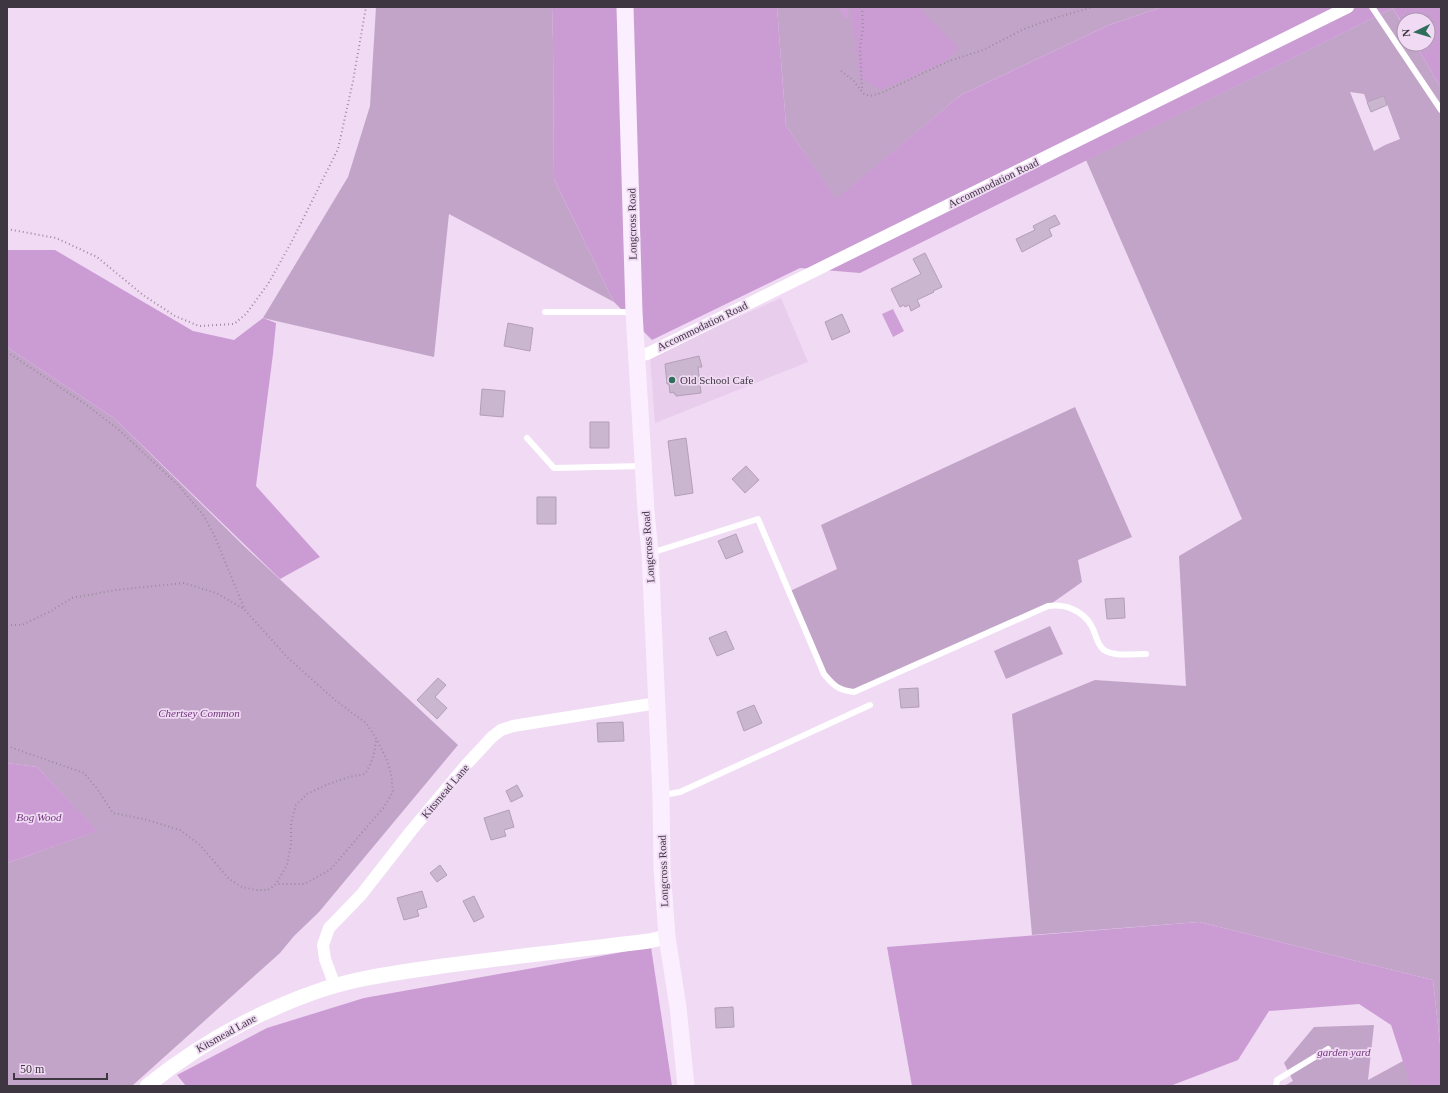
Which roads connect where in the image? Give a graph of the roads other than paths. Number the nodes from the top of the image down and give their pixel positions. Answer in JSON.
{"nodes":[{"id":1,"x":625,"y":7,"type":"edge"},
{"id":2,"x":1348,"y":7,"type":"edge"},
{"id":3,"x":1372,"y":7,"type":"edge"},
{"id":4,"x":1441,"y":110,"type":"edge"},
{"id":5,"x":545,"y":312,"type":"dead end"},
{"id":6,"x":634,"y":312,"type":"junction"},
{"id":7,"x":637,"y":356,"type":"junction"},
{"id":8,"x":527,"y":438,"type":"dead end"},
{"id":9,"x":643,"y":466,"type":"junction"},
{"id":10,"x":650,"y":553,"type":"junction"},
{"id":11,"x":1146,"y":654,"type":"dead end"},
{"id":12,"x":657,"y":703,"type":"junction"},
{"id":13,"x":870,"y":705,"type":"dead end"},
{"id":14,"x":661,"y":796,"type":"junction"},
{"id":15,"x":667,"y":937,"type":"junction"},
{"id":16,"x":335,"y":986,"type":"junction"},
{"id":17,"x":1328,"y":1049,"type":"dead end"},
{"id":18,"x":147,"y":1086,"type":"edge"},
{"id":19,"x":686,"y":1086,"type":"edge"},
{"id":20,"x":1276,"y":1086,"type":"edge"}],
"edges":[{"from":1,"to":6,"type":"main road","name":"Longcross Road"},
{"from":2,"to":7,"type":"street","name":"Accommodation Road"},
{"from":3,"to":4,"type":"lane"},
{"from":5,"to":6,"type":"lane"},
{"from":6,"to":7,"type":"main road","name":"Longcross Road"},
{"from":7,"to":9,"type":"main road","name":"Longcross Road"},
{"from":8,"to":9,"type":"lane"},
{"from":9,"to":10,"type":"main road","name":"Longcross Road"},
{"from":10,"to":11,"type":"lane"},
{"from":10,"to":12,"type":"main road","name":"Longcross Road"},
{"from":12,"to":14,"type":"main road","name":"Longcross Road"},
{"from":12,"to":16,"type":"street","name":"Kitsmead Lane"},
{"from":13,"to":14,"type":"lane"},
{"from":14,"to":15,"type":"main road","name":"Longcross Road"},
{"from":15,"to":16,"type":"street","name":"Kitsmead Lane"},
{"from":15,"to":19,"type":"main road","name":"Longcross Road"},
{"from":16,"to":18,"type":"street","name":"Kitsmead Lane"},
{"from":17,"to":20,"type":"lane"}]}
